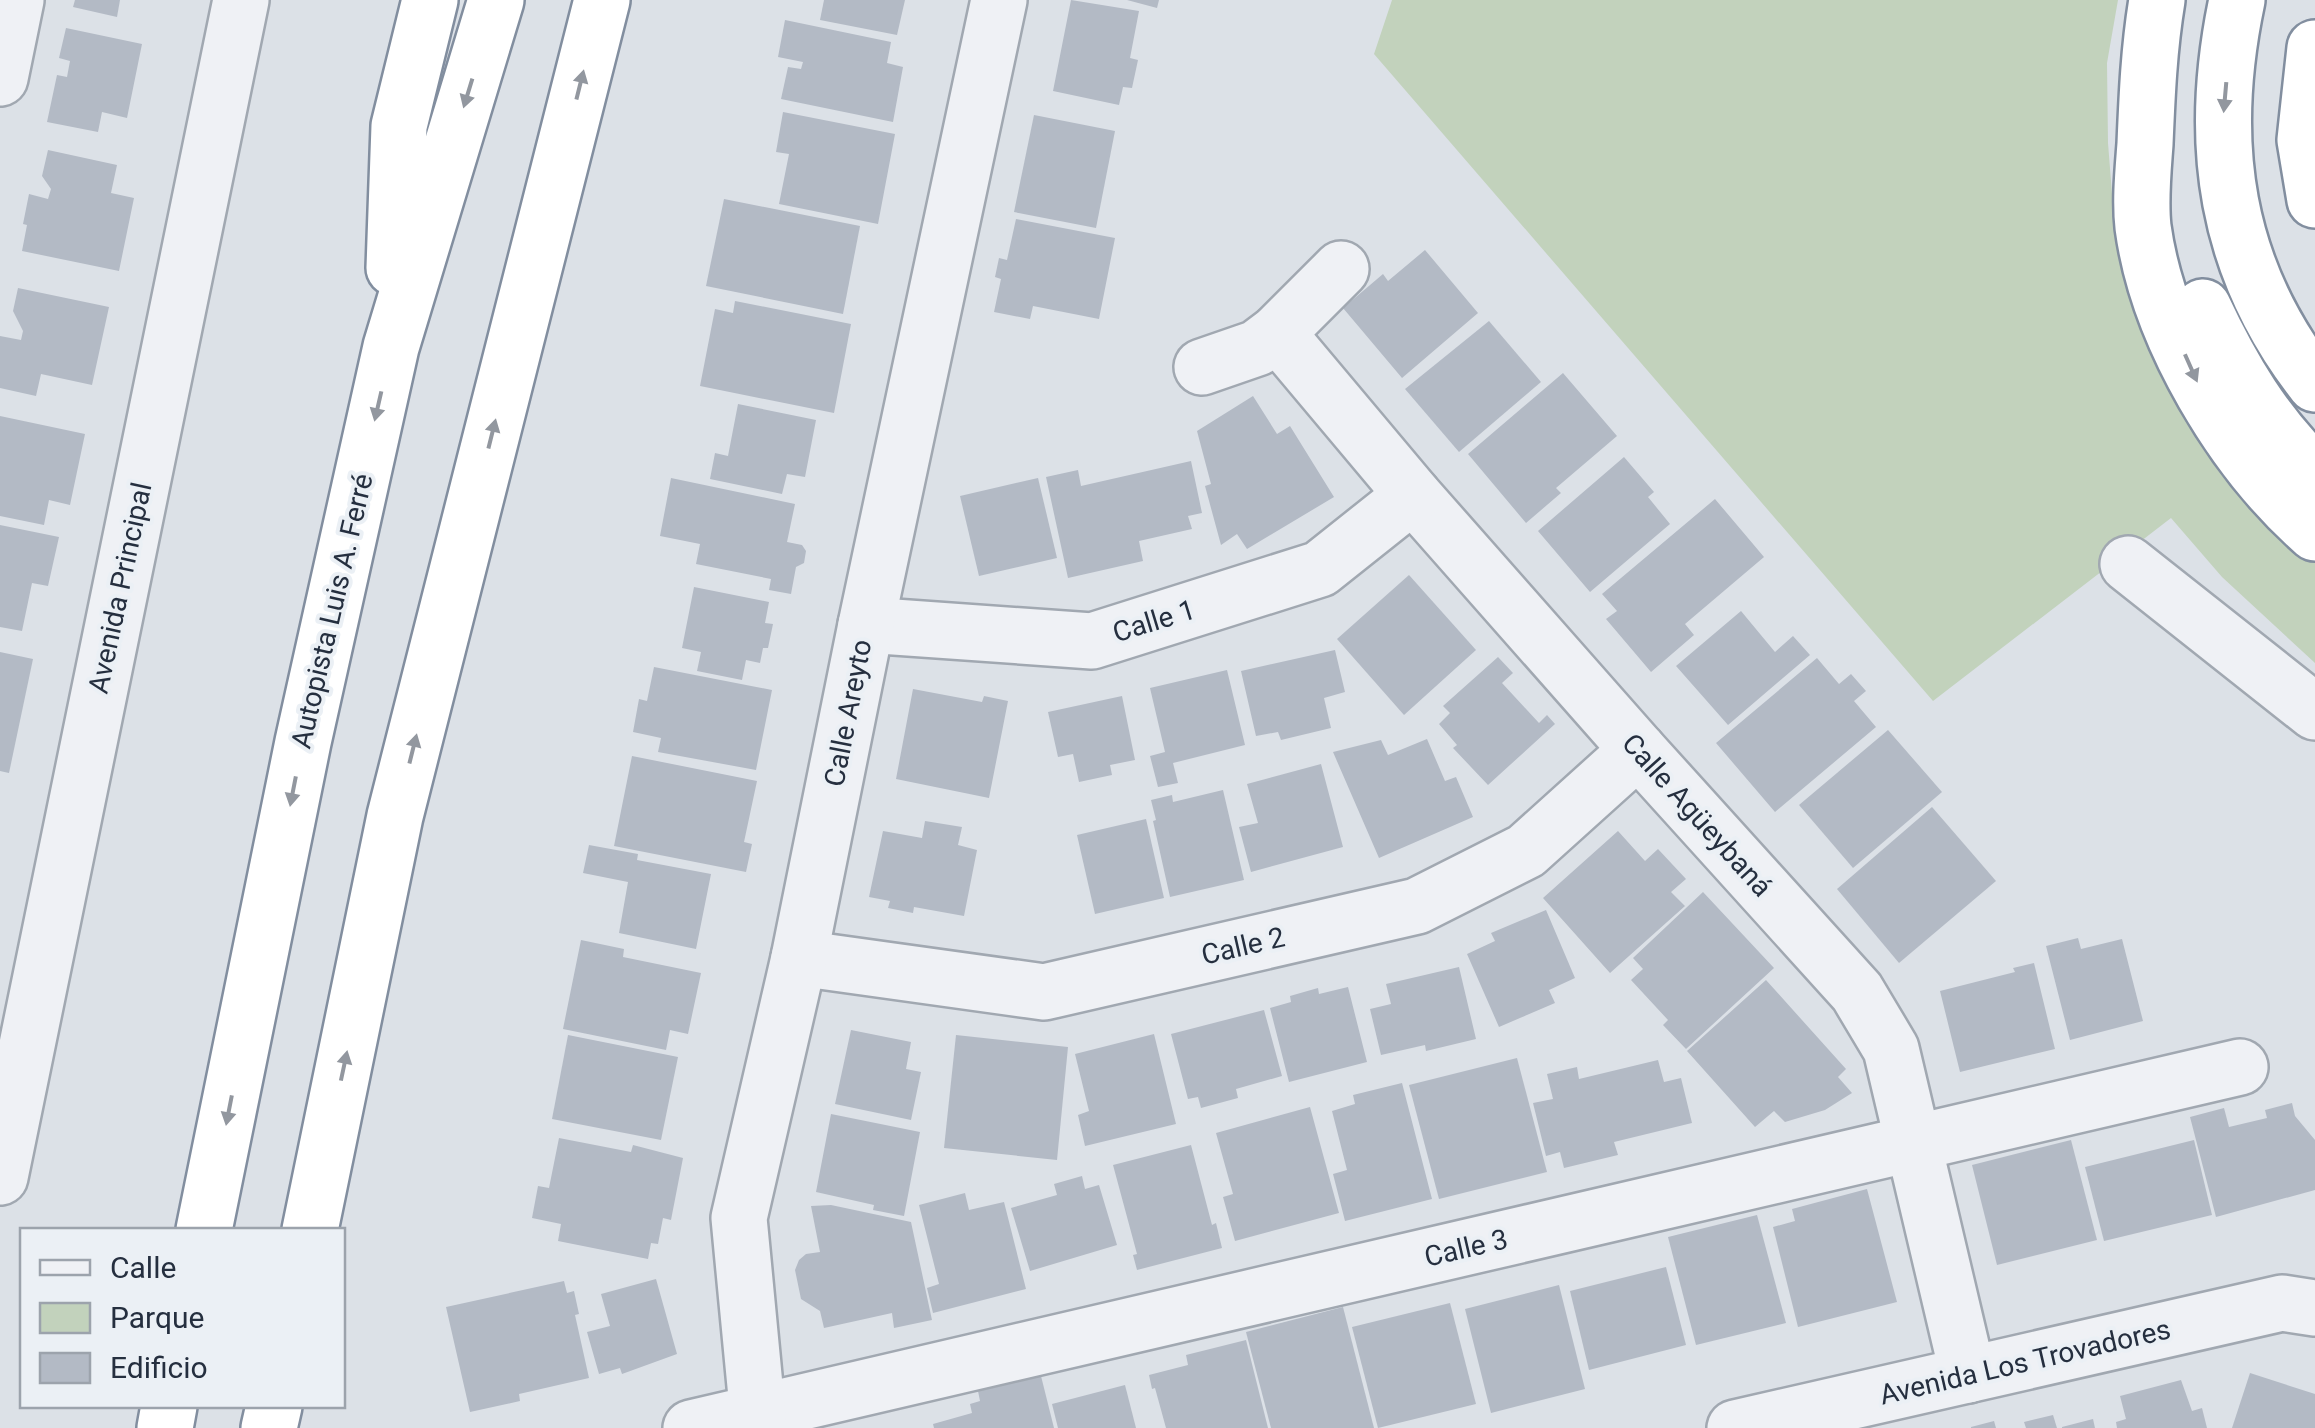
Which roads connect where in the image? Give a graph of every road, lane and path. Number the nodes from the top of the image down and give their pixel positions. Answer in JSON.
{"nodes":[{"id":1,"x":16,"y":0,"type":"edge"},
{"id":2,"x":241,"y":0,"type":"edge"},
{"id":3,"x":430,"y":0,"type":"edge"},
{"id":4,"x":496,"y":0,"type":"edge"},
{"id":5,"x":602,"y":0,"type":"edge"},
{"id":6,"x":998,"y":0,"type":"edge"},
{"id":7,"x":2157,"y":0,"type":"edge"},
{"id":8,"x":2238,"y":0,"type":"edge"},
{"id":9,"x":2315,"y":48,"type":"edge"},
{"id":10,"x":0,"y":78,"type":"edge"},
{"id":11,"x":2145,"y":139,"type":"junction"},
{"id":12,"x":2315,"y":200,"type":"edge"},
{"id":13,"x":1341,"y":269,"type":"dead end"},
{"id":14,"x":1277,"y":333,"type":"junction"},
{"id":15,"x":391,"y":347,"type":"junction"},
{"id":16,"x":1202,"y":366,"type":"dead end"},
{"id":17,"x":2315,"y":384,"type":"edge"},
{"id":18,"x":2315,"y":472,"type":"edge"},
{"id":19,"x":1413,"y":495,"type":"junction"},
{"id":20,"x":2315,"y":533,"type":"edge"},
{"id":21,"x":2128,"y":564,"type":"dead end"},
{"id":22,"x":866,"y":626,"type":"junction"},
{"id":23,"x":2315,"y":712,"type":"edge"},
{"id":24,"x":1638,"y":750,"type":"junction"},
{"id":25,"x":799,"y":958,"type":"junction"},
{"id":26,"x":2240,"y":1067,"type":"dead end"},
{"id":27,"x":9,"y":1086,"type":"edge"},
{"id":28,"x":1914,"y":1144,"type":"junction"},
{"id":29,"x":0,"y":1176,"type":"edge"},
{"id":30,"x":204,"y":1228,"type":"edge"},
{"id":31,"x":310,"y":1228,"type":"edge"},
{"id":32,"x":2315,"y":1308,"type":"edge"},
{"id":33,"x":1968,"y":1374,"type":"junction"},
{"id":34,"x":758,"y":1420,"type":"edge"},
{"id":35,"x":691,"y":1428,"type":"edge"},
{"id":36,"x":1735,"y":1428,"type":"edge"}],
"edges":[{"from":1,"to":10,"type":"street"},
{"from":2,"to":27,"type":"street","name":"Avenida Principal"},
{"from":3,"to":15,"type":"highway"},
{"from":4,"to":15,"type":"highway","name":"Autopista Luis A. Ferré","one_way":true},
{"from":31,"to":5,"type":"highway","one_way":true},
{"from":6,"to":22,"type":"street","name":"Calle Areyto"},
{"from":7,"to":11,"type":"highway"},
{"from":8,"to":17,"type":"highway","one_way":true},
{"from":9,"to":12,"type":"highway"},
{"from":11,"to":18,"type":"highway"},
{"from":11,"to":20,"type":"highway","one_way":true},
{"from":13,"to":14,"type":"street"},
{"from":14,"to":16,"type":"street"},
{"from":14,"to":19,"type":"street","name":"Calle Agüeybaná"},
{"from":15,"to":30,"type":"highway","name":"Autopista Luis A. Ferré","one_way":true},
{"from":19,"to":22,"type":"street","name":"Calle 1"},
{"from":19,"to":24,"type":"street","name":"Calle Agüeybaná"},
{"from":21,"to":23,"type":"street"},
{"from":22,"to":25,"type":"street","name":"Calle Areyto"},
{"from":24,"to":25,"type":"street","name":"Calle 2"},
{"from":24,"to":28,"type":"street","name":"Calle Agüeybaná"},
{"from":25,"to":34,"type":"street","name":"Calle Areyto"},
{"from":26,"to":28,"type":"street","name":"Calle 3"},
{"from":27,"to":29,"type":"street","name":"Avenida Principal"},
{"from":28,"to":33,"type":"street","name":"Calle Agüeybaná"},
{"from":28,"to":34,"type":"street","name":"Calle 3"},
{"from":32,"to":33,"type":"street","name":"Avenida Los Trovadores"},
{"from":33,"to":36,"type":"street","name":"Avenida Los Trovadores"},
{"from":34,"to":35,"type":"street","name":"Calle 3"}]}
